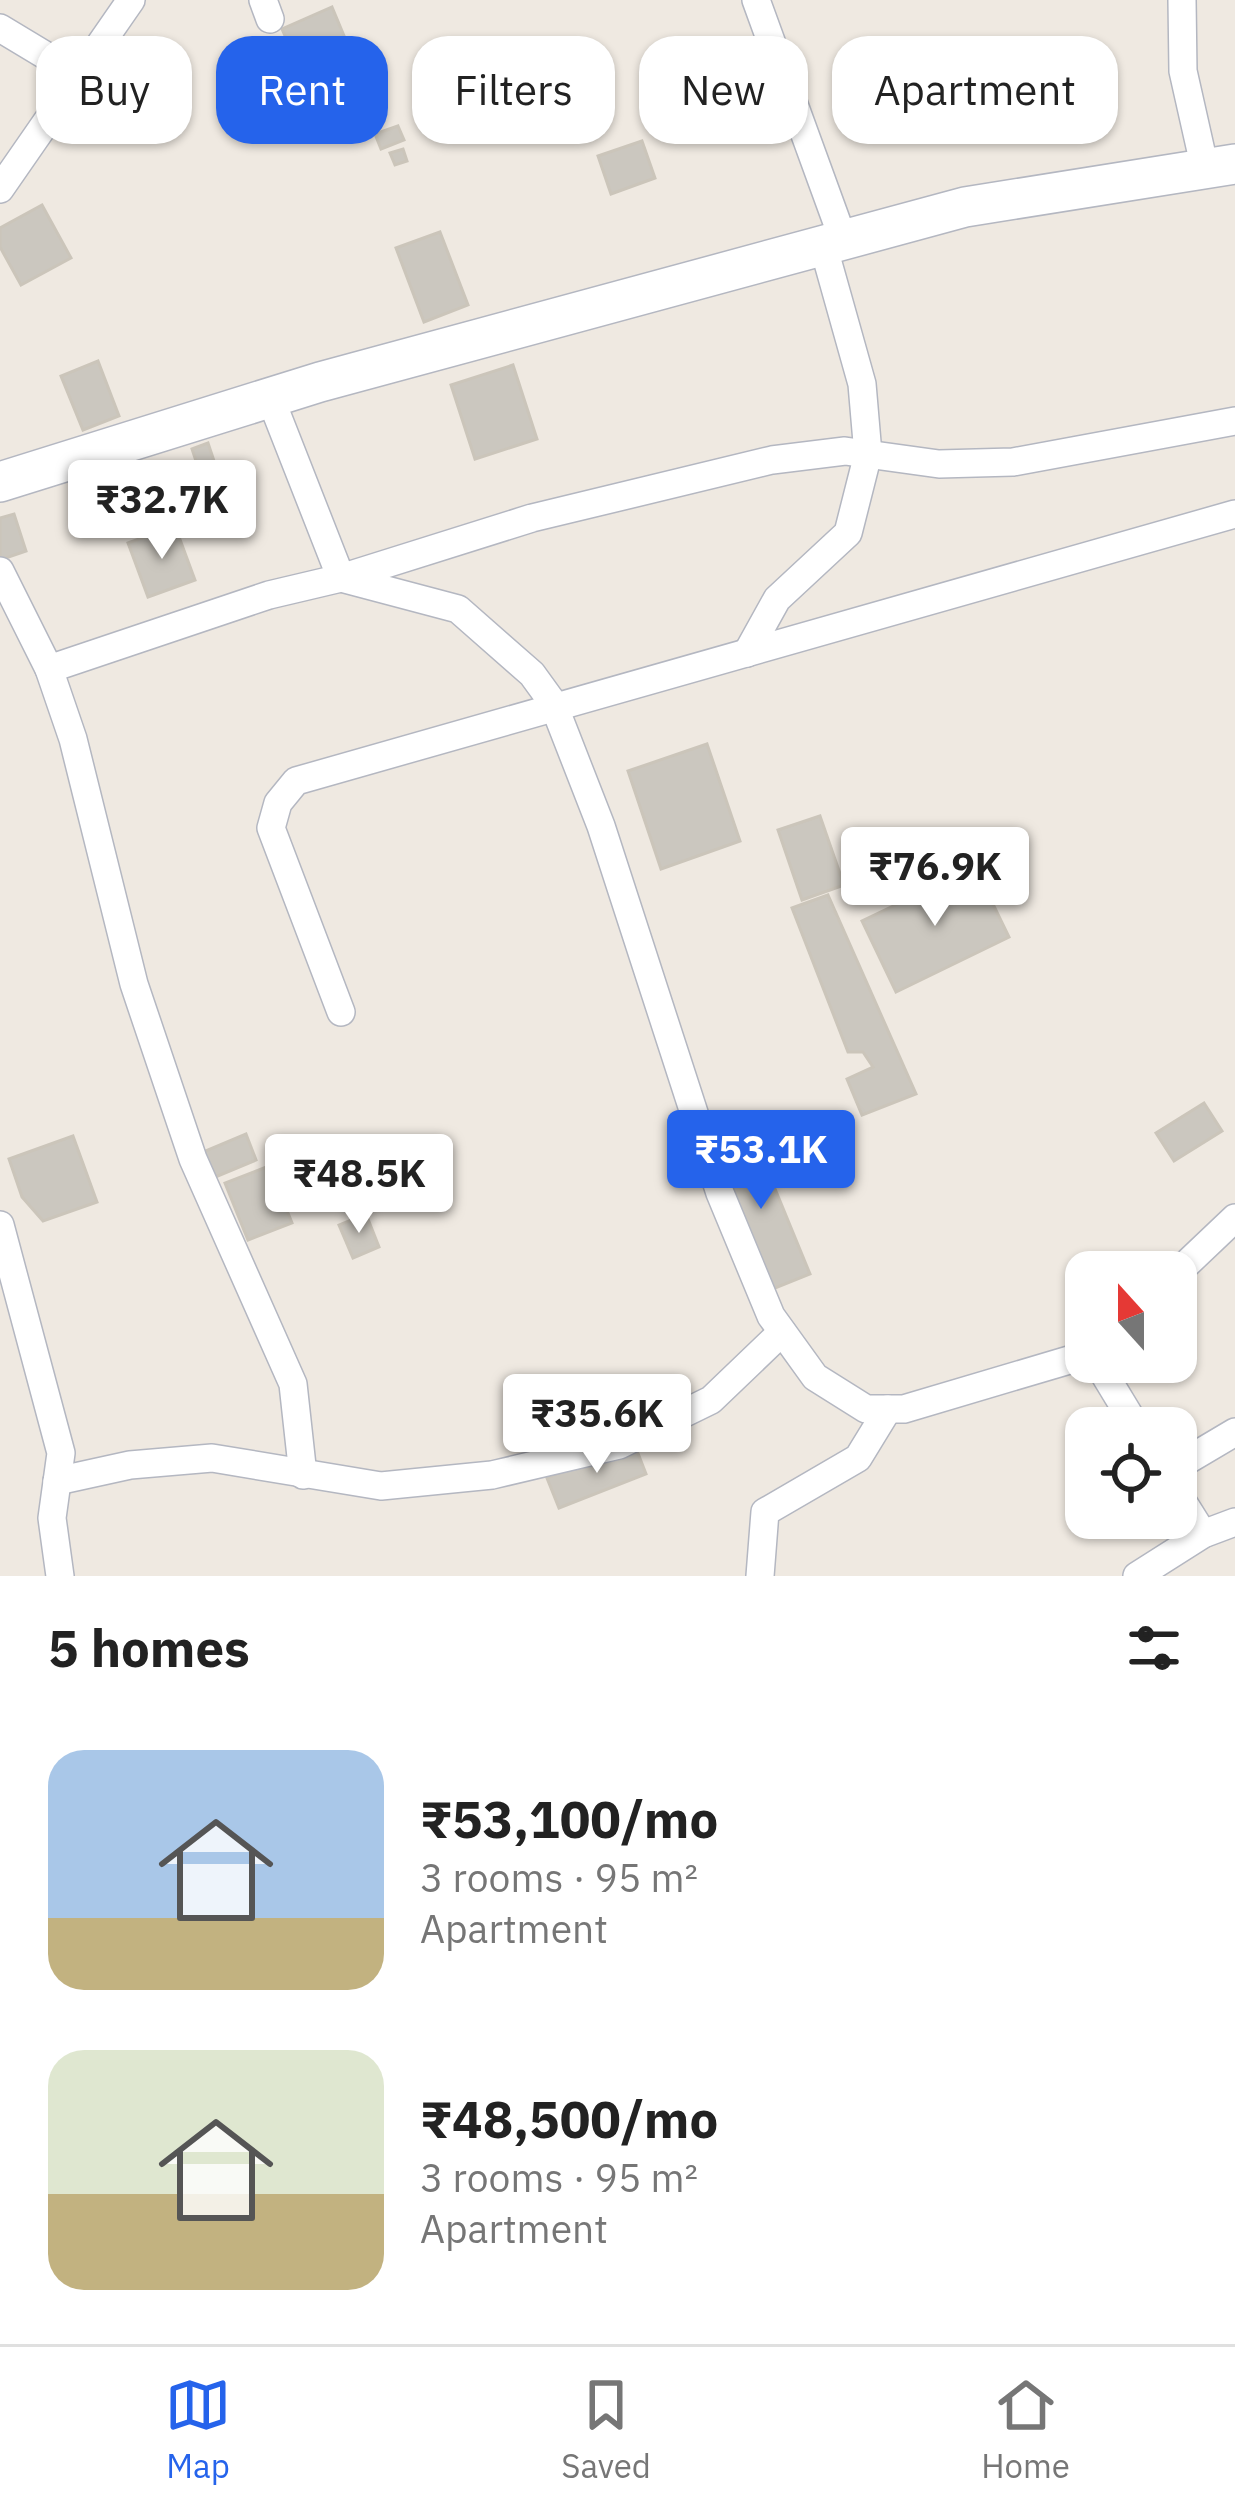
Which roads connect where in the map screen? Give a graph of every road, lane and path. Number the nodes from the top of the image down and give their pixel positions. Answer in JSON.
{"nodes":[{"id":1,"x":131,"y":0,"type":"edge"},
{"id":2,"x":756,"y":0,"type":"edge"},
{"id":3,"x":1182,"y":0,"type":"edge"},
{"id":4,"x":0,"y":28,"type":"edge"},
{"id":5,"x":106,"y":36,"type":"edge"},
{"id":6,"x":36,"y":50,"type":"edge"},
{"id":7,"x":36,"y":136,"type":"edge"},
{"id":8,"x":1220,"y":166,"type":"edge"},
{"id":9,"x":0,"y":189,"type":"edge"},
{"id":10,"x":833,"y":242,"type":"junction"},
{"id":11,"x":270,"y":398,"type":"junction"},
{"id":12,"x":1235,"y":422,"type":"edge"},
{"id":13,"x":868,"y":454,"type":"junction"},
{"id":14,"x":0,"y":482,"type":"edge"},
{"id":15,"x":1235,"y":514,"type":"edge"},
{"id":16,"x":0,"y":571,"type":"edge"},
{"id":17,"x":341,"y":578,"type":"junction"},
{"id":18,"x":747,"y":653,"type":"junction"},
{"id":19,"x":49,"y":669,"type":"junction"},
{"id":20,"x":553,"y":704,"type":"junction"},
{"id":21,"x":341,"y":1012,"type":"dead end"},
{"id":22,"x":1235,"y":1219,"type":"edge"},
{"id":23,"x":0,"y":1225,"type":"edge"},
{"id":24,"x":1197,"y":1254,"type":"edge"},
{"id":25,"x":782,"y":1331,"type":"junction"},
{"id":26,"x":1065,"y":1361,"type":"edge"},
{"id":27,"x":888,"y":1409,"type":"junction"},
{"id":28,"x":1235,"y":1432,"type":"edge"},
{"id":29,"x":1197,"y":1455,"type":"edge"},
{"id":30,"x":303,"y":1475,"type":"junction"},
{"id":31,"x":57,"y":1481,"type":"junction"},
{"id":32,"x":1235,"y":1522,"type":"edge"},
{"id":33,"x":1197,"y":1524,"type":"edge"},
{"id":34,"x":1203,"y":1534,"type":"junction"},
{"id":35,"x":60,"y":1576,"type":"edge"},
{"id":36,"x":760,"y":1576,"type":"edge"},
{"id":37,"x":1137,"y":1576,"type":"edge"}],
"edges":[{"from":1,"to":5,"type":"street"},
{"from":2,"to":10,"type":"street"},
{"from":3,"to":8,"type":"street"},
{"from":4,"to":6,"type":"street"},
{"from":7,"to":9,"type":"street"},
{"from":8,"to":10,"type":"street"},
{"from":10,"to":11,"type":"street"},
{"from":10,"to":13,"type":"street"},
{"from":11,"to":14,"type":"street"},
{"from":11,"to":17,"type":"street"},
{"from":12,"to":13,"type":"street"},
{"from":13,"to":17,"type":"street"},
{"from":13,"to":18,"type":"street"},
{"from":15,"to":18,"type":"street"},
{"from":16,"to":19,"type":"street"},
{"from":17,"to":19,"type":"street"},
{"from":17,"to":20,"type":"street"},
{"from":18,"to":20,"type":"street"},
{"from":19,"to":30,"type":"street"},
{"from":20,"to":21,"type":"street"},
{"from":20,"to":25,"type":"street"},
{"from":22,"to":24,"type":"street"},
{"from":23,"to":31,"type":"street"},
{"from":25,"to":27,"type":"street"},
{"from":25,"to":30,"type":"street"},
{"from":26,"to":27,"type":"street"},
{"from":27,"to":36,"type":"street"},
{"from":28,"to":29,"type":"street"},
{"from":30,"to":31,"type":"street"},
{"from":31,"to":35,"type":"street"},
{"from":32,"to":34,"type":"street"},
{"from":33,"to":34,"type":"street"},
{"from":34,"to":37,"type":"street"}]}
